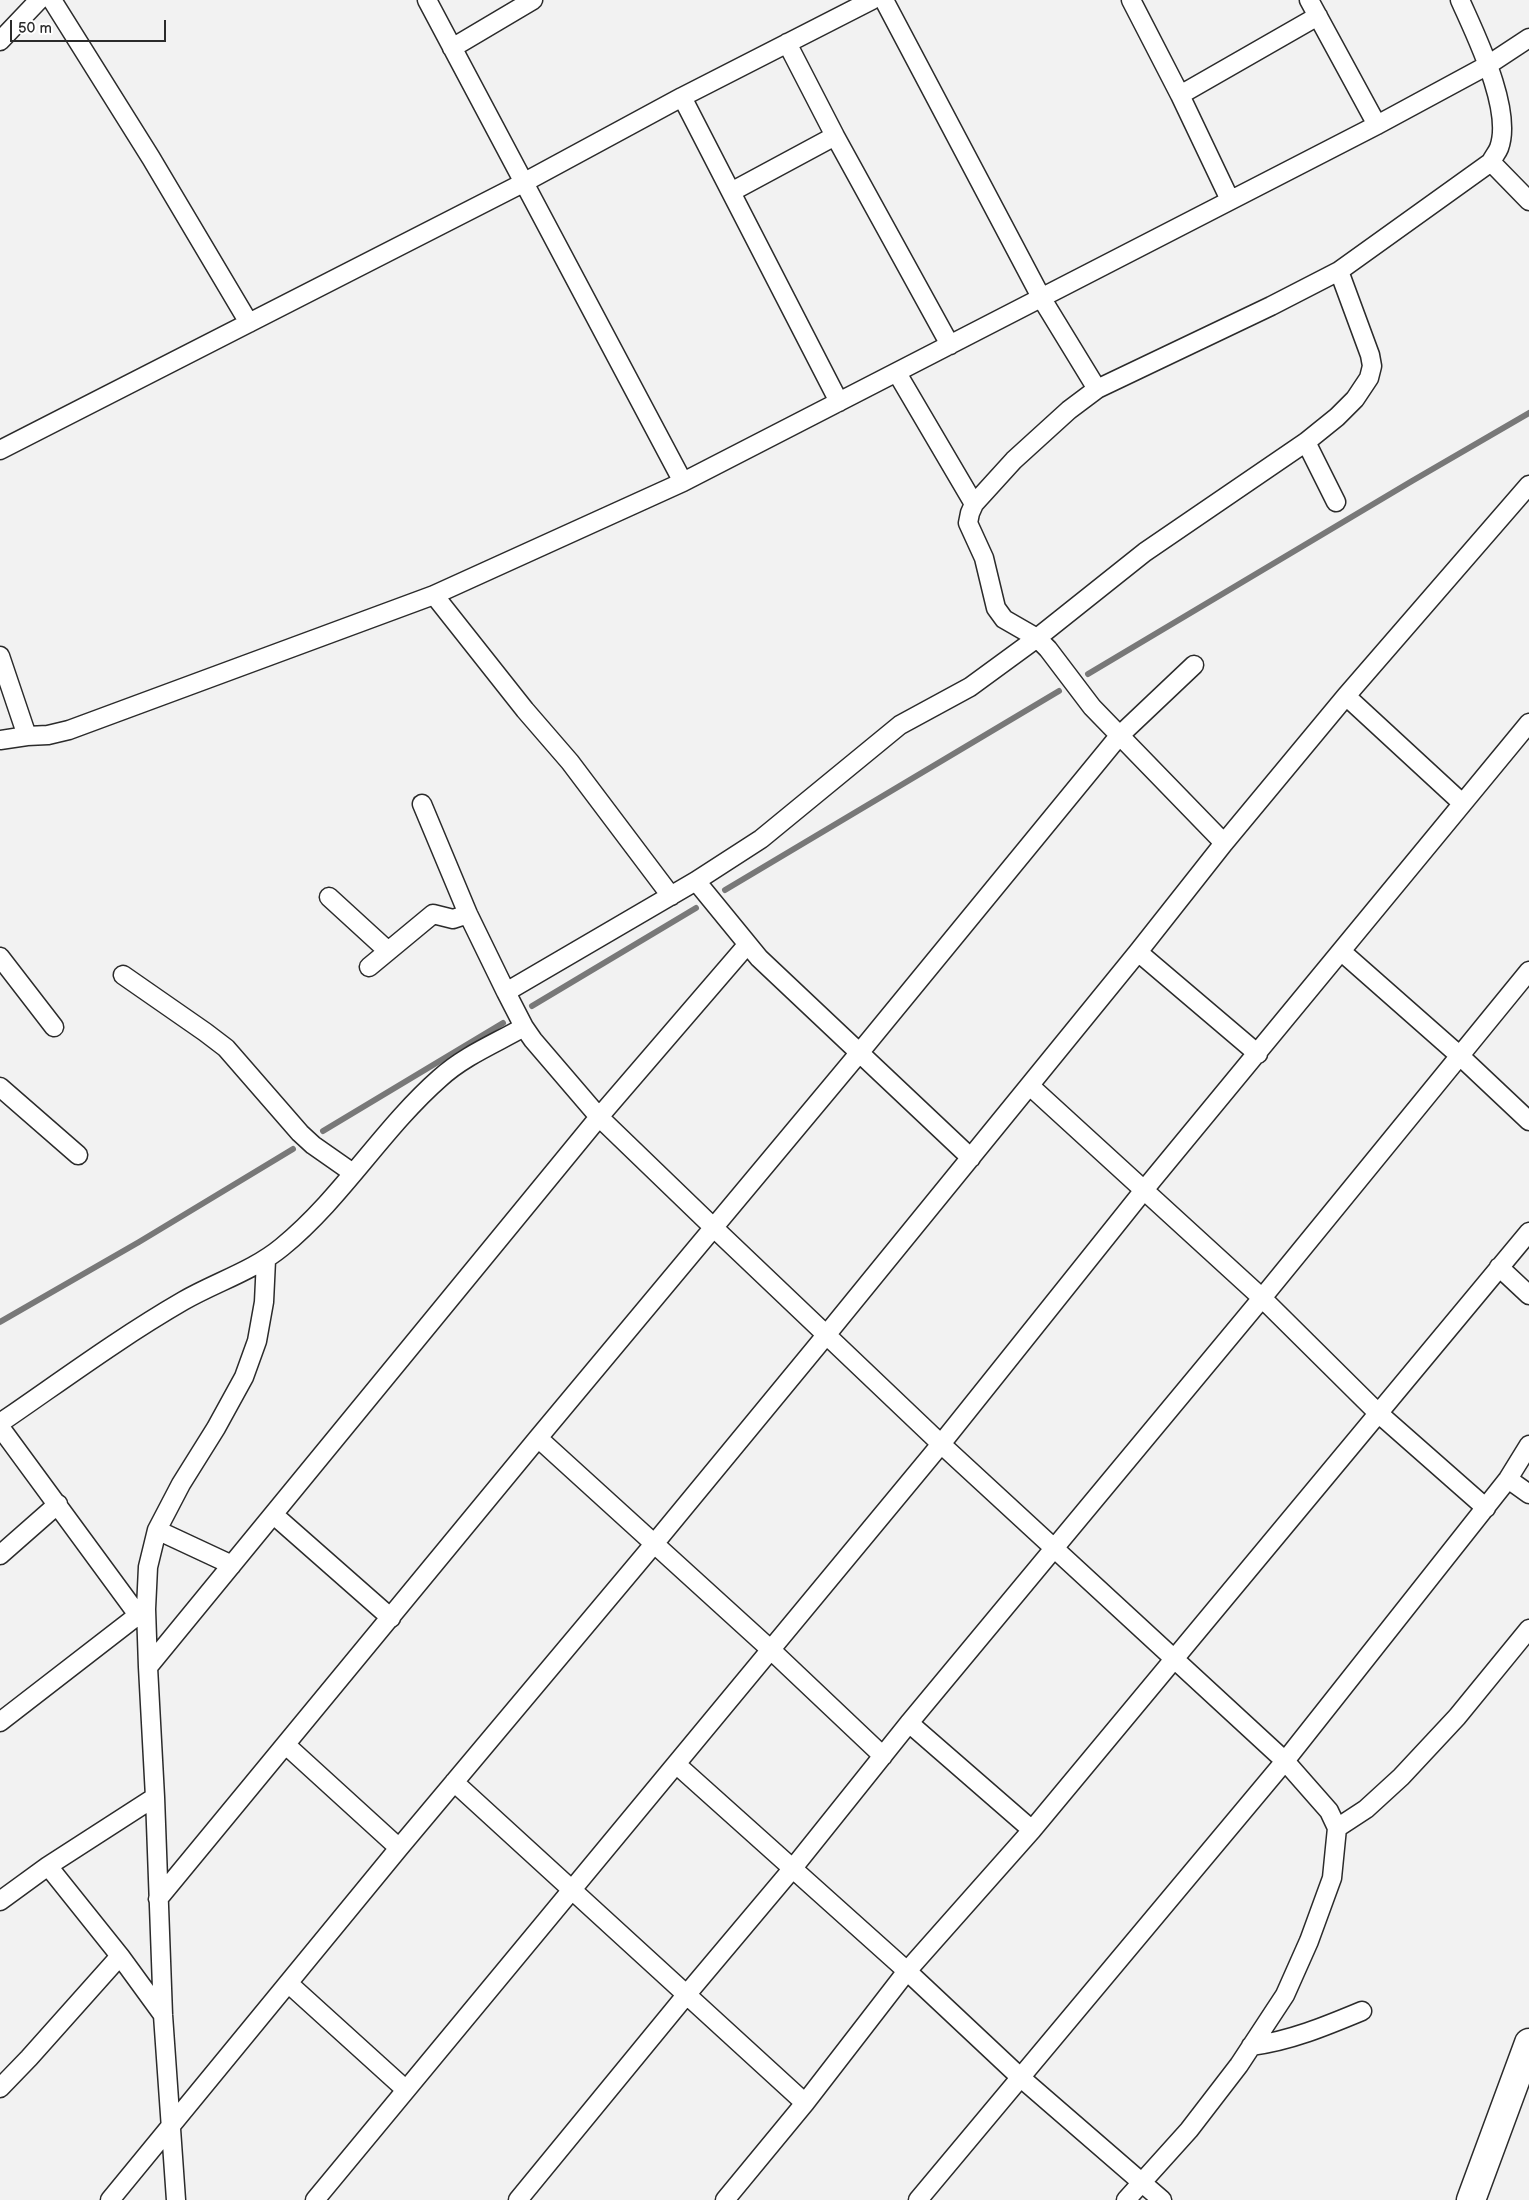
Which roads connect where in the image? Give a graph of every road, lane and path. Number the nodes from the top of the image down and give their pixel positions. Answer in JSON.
{"nodes":[{"id":1,"x":38,"y":0,"type":"edge"},
{"id":2,"x":52,"y":0,"type":"edge"},
{"id":3,"x":427,"y":0,"type":"edge"},
{"id":4,"x":533,"y":0,"type":"edge"},
{"id":5,"x":872,"y":0,"type":"edge"},
{"id":6,"x":884,"y":0,"type":"edge"},
{"id":7,"x":1131,"y":0,"type":"edge"},
{"id":8,"x":1309,"y":0,"type":"edge"},
{"id":9,"x":1460,"y":0,"type":"edge"},
{"id":10,"x":1318,"y":16,"type":"junction"},
{"id":11,"x":1529,"y":38,"type":"edge"},
{"id":12,"x":0,"y":41,"type":"edge"},
{"id":13,"x":787,"y":43,"type":"junction"},
{"id":14,"x":452,"y":48,"type":"junction"},
{"id":15,"x":1488,"y":64,"type":"junction"},
{"id":16,"x":1180,"y":95,"type":"junction"},
{"id":17,"x":682,"y":97,"type":"junction"},
{"id":18,"x":1377,"y":125,"type":"junction"},
{"id":19,"x":835,"y":136,"type":"junction"},
{"id":20,"x":1491,"y":162,"type":"junction"},
{"id":21,"x":523,"y":183,"type":"junction"},
{"id":22,"x":731,"y":192,"type":"junction"},
{"id":23,"x":1230,"y":200,"type":"junction"},
{"id":24,"x":1529,"y":201,"type":"edge"},
{"id":25,"x":1339,"y":271,"type":"junction"},
{"id":26,"x":1042,"y":299,"type":"junction"},
{"id":27,"x":249,"y":323,"type":"junction"},
{"id":28,"x":950,"y":345,"type":"junction"},
{"id":29,"x":897,"y":373,"type":"junction"},
{"id":30,"x":1097,"y":389,"type":"junction"},
{"id":31,"x":840,"y":402,"type":"junction"},
{"id":32,"x":1306,"y":442,"type":"junction"},
{"id":33,"x":0,"y":450,"type":"edge"},
{"id":34,"x":683,"y":482,"type":"junction"},
{"id":35,"x":1529,"y":485,"type":"edge"},
{"id":36,"x":1336,"y":502,"type":"dead end"},
{"id":37,"x":974,"y":504,"type":"junction"},
{"id":38,"x":1523,"y":505,"type":"edge"},
{"id":39,"x":434,"y":595,"type":"junction"},
{"id":40,"x":1037,"y":638,"type":"junction"},
{"id":41,"x":0,"y":656,"type":"edge"},
{"id":42,"x":1194,"y":665,"type":"dead end"},
{"id":43,"x":1346,"y":696,"type":"junction"},
{"id":44,"x":1529,"y":722,"type":"edge"},
{"id":45,"x":27,"y":736,"type":"junction"},
{"id":46,"x":1119,"y":736,"type":"junction"},
{"id":47,"x":0,"y":740,"type":"edge"},
{"id":48,"x":1462,"y":803,"type":"junction"},
{"id":49,"x":422,"y":804,"type":"dead end"},
{"id":50,"x":1224,"y":844,"type":"junction"},
{"id":51,"x":696,"y":881,"type":"junction"},
{"id":52,"x":671,"y":896,"type":"junction"},
{"id":53,"x":329,"y":897,"type":"dead end"},
{"id":54,"x":468,"y":914,"type":"junction"},
{"id":55,"x":747,"y":944,"type":"junction"},
{"id":56,"x":388,"y":951,"type":"junction"},
{"id":57,"x":1138,"y":952,"type":"junction"},
{"id":58,"x":1342,"y":952,"type":"junction"},
{"id":59,"x":0,"y":957,"type":"edge"},
{"id":60,"x":369,"y":967,"type":"dead end"},
{"id":61,"x":1529,"y":971,"type":"edge"},
{"id":62,"x":123,"y":976,"type":"dead end"},
{"id":63,"x":506,"y":992,"type":"junction"},
{"id":64,"x":54,"y":1027,"type":"dead end"},
{"id":65,"x":524,"y":1028,"type":"junction"},
{"id":66,"x":860,"y":1052,"type":"junction"},
{"id":67,"x":1258,"y":1054,"type":"junction"},
{"id":68,"x":1460,"y":1056,"type":"junction"},
{"id":69,"x":1030,"y":1086,"type":"junction"},
{"id":70,"x":0,"y":1087,"type":"edge"},
{"id":71,"x":599,"y":1117,"type":"junction"},
{"id":72,"x":1529,"y":1121,"type":"edge"},
{"id":73,"x":78,"y":1155,"type":"dead end"},
{"id":74,"x":971,"y":1158,"type":"junction"},
{"id":75,"x":353,"y":1173,"type":"junction"},
{"id":76,"x":1144,"y":1190,"type":"junction"},
{"id":77,"x":713,"y":1227,"type":"junction"},
{"id":78,"x":1529,"y":1232,"type":"edge"},
{"id":79,"x":266,"y":1260,"type":"junction"},
{"id":80,"x":1499,"y":1267,"type":"junction"},
{"id":81,"x":1529,"y":1295,"type":"edge"},
{"id":82,"x":1262,"y":1298,"type":"junction"},
{"id":83,"x":827,"y":1334,"type":"junction"},
{"id":84,"x":1378,"y":1412,"type":"junction"},
{"id":85,"x":0,"y":1423,"type":"edge"},
{"id":86,"x":0,"y":1427,"type":"edge"},
{"id":87,"x":538,"y":1438,"type":"junction"},
{"id":88,"x":941,"y":1444,"type":"junction"},
{"id":89,"x":1529,"y":1444,"type":"edge"},
{"id":90,"x":1508,"y":1479,"type":"junction"},
{"id":91,"x":1529,"y":1494,"type":"edge"},
{"id":92,"x":58,"y":1504,"type":"junction"},
{"id":93,"x":1486,"y":1508,"type":"junction"},
{"id":94,"x":274,"y":1515,"type":"junction"},
{"id":95,"x":157,"y":1530,"type":"junction"},
{"id":96,"x":654,"y":1544,"type":"junction"},
{"id":97,"x":1053,"y":1548,"type":"junction"},
{"id":98,"x":0,"y":1555,"type":"edge"},
{"id":99,"x":232,"y":1565,"type":"junction"},
{"id":100,"x":142,"y":1612,"type":"junction"},
{"id":101,"x":391,"y":1618,"type":"junction"},
{"id":102,"x":1529,"y":1630,"type":"edge"},
{"id":103,"x":770,"y":1649,"type":"junction"},
{"id":104,"x":1174,"y":1658,"type":"junction"},
{"id":105,"x":148,"y":1667,"type":"junction"},
{"id":106,"x":0,"y":1722,"type":"edge"},
{"id":107,"x":909,"y":1723,"type":"junction"},
{"id":108,"x":286,"y":1745,"type":"junction"},
{"id":109,"x":883,"y":1756,"type":"junction"},
{"id":110,"x":1285,"y":1761,"type":"junction"},
{"id":111,"x":676,"y":1764,"type":"junction"},
{"id":112,"x":454,"y":1782,"type":"junction"},
{"id":113,"x":155,"y":1797,"type":"junction"},
{"id":114,"x":1337,"y":1828,"type":"junction"},
{"id":115,"x":1032,"y":1830,"type":"junction"},
{"id":116,"x":399,"y":1848,"type":"junction"},
{"id":117,"x":48,"y":1866,"type":"junction"},
{"id":118,"x":794,"y":1868,"type":"junction"},
{"id":119,"x":572,"y":1890,"type":"junction"},
{"id":120,"x":158,"y":1899,"type":"junction"},
{"id":121,"x":0,"y":1901,"type":"edge"},
{"id":122,"x":120,"y":1956,"type":"junction"},
{"id":123,"x":907,"y":1971,"type":"junction"},
{"id":124,"x":288,"y":1983,"type":"junction"},
{"id":125,"x":687,"y":1994,"type":"junction"},
{"id":126,"x":1362,"y":2011,"type":"dead end"},
{"id":127,"x":163,"y":2015,"type":"junction"},
{"id":128,"x":1529,"y":2043,"type":"edge"},
{"id":129,"x":1251,"y":2046,"type":"junction"},
{"id":130,"x":1020,"y":2076,"type":"junction"},
{"id":131,"x":0,"y":2088,"type":"edge"},
{"id":132,"x":405,"y":2090,"type":"junction"},
{"id":133,"x":805,"y":2103,"type":"junction"},
{"id":134,"x":172,"y":2126,"type":"junction"},
{"id":135,"x":1142,"y":2182,"type":"junction"},
{"id":136,"x":110,"y":2200,"type":"edge"},
{"id":137,"x":176,"y":2200,"type":"edge"},
{"id":138,"x":315,"y":2200,"type":"edge"},
{"id":139,"x":518,"y":2200,"type":"edge"},
{"id":140,"x":726,"y":2200,"type":"edge"},
{"id":141,"x":918,"y":2200,"type":"edge"},
{"id":142,"x":1126,"y":2200,"type":"edge"},
{"id":143,"x":1162,"y":2200,"type":"edge"},
{"id":144,"x":1471,"y":2200,"type":"edge"}],
"edges":[{"from":1,"to":12,"type":"street"},
{"from":2,"to":27,"type":"street"},
{"from":3,"to":14,"type":"street"},
{"from":4,"to":14,"type":"street"},
{"from":5,"to":13,"type":"street"},
{"from":6,"to":26,"type":"street"},
{"from":7,"to":16,"type":"street"},
{"from":8,"to":10,"type":"street"},
{"from":9,"to":15,"type":"street"},
{"from":10,"to":16,"type":"street"},
{"from":10,"to":18,"type":"street"},
{"from":11,"to":15,"type":"street"},
{"from":13,"to":17,"type":"street"},
{"from":13,"to":19,"type":"street"},
{"from":14,"to":21,"type":"street"},
{"from":15,"to":18,"type":"street"},
{"from":15,"to":20,"type":"street"},
{"from":16,"to":23,"type":"street"},
{"from":17,"to":21,"type":"street"},
{"from":17,"to":22,"type":"street"},
{"from":18,"to":23,"type":"street"},
{"from":19,"to":22,"type":"street"},
{"from":19,"to":28,"type":"street"},
{"from":20,"to":24,"type":"street"},
{"from":20,"to":25,"type":"street"},
{"from":21,"to":27,"type":"street"},
{"from":21,"to":34,"type":"street"},
{"from":22,"to":31,"type":"street"},
{"from":23,"to":26,"type":"street"},
{"from":25,"to":30,"type":"street"},
{"from":25,"to":32,"type":"street"},
{"from":26,"to":28,"type":"street"},
{"from":26,"to":30,"type":"street"},
{"from":27,"to":33,"type":"street"},
{"from":28,"to":29,"type":"street"},
{"from":29,"to":31,"type":"street"},
{"from":29,"to":37,"type":"street"},
{"from":30,"to":37,"type":"street"},
{"from":31,"to":34,"type":"street"},
{"from":32,"to":36,"type":"street"},
{"from":32,"to":40,"type":"street"},
{"from":34,"to":39,"type":"street"},
{"from":35,"to":38,"type":"street"},
{"from":37,"to":40,"type":"street"},
{"from":38,"to":43,"type":"street"},
{"from":39,"to":45,"type":"street"},
{"from":39,"to":52,"type":"street"},
{"from":40,"to":46,"type":"street"},
{"from":40,"to":51,"type":"street"},
{"from":41,"to":45,"type":"street"},
{"from":42,"to":46,"type":"street"},
{"from":43,"to":48,"type":"street"},
{"from":43,"to":50,"type":"street"},
{"from":44,"to":48,"type":"street"},
{"from":45,"to":47,"type":"street"},
{"from":46,"to":50,"type":"street"},
{"from":46,"to":66,"type":"street"},
{"from":48,"to":58,"type":"street"},
{"from":49,"to":54,"type":"street"},
{"from":50,"to":57,"type":"street"},
{"from":51,"to":52,"type":"street"},
{"from":51,"to":55,"type":"street"},
{"from":52,"to":63,"type":"street"},
{"from":53,"to":56,"type":"street"},
{"from":54,"to":56,"type":"street"},
{"from":54,"to":63,"type":"street"},
{"from":55,"to":66,"type":"street"},
{"from":55,"to":71,"type":"street"},
{"from":56,"to":60,"type":"street"},
{"from":57,"to":67,"type":"street"},
{"from":57,"to":69,"type":"street"},
{"from":58,"to":67,"type":"street"},
{"from":58,"to":68,"type":"street"},
{"from":59,"to":64,"type":"street"},
{"from":61,"to":68,"type":"street"},
{"from":62,"to":75,"type":"street"},
{"from":63,"to":65,"type":"street"},
{"from":65,"to":71,"type":"street"},
{"from":65,"to":75,"type":"street"},
{"from":66,"to":74,"type":"street"},
{"from":66,"to":77,"type":"street"},
{"from":67,"to":76,"type":"street"},
{"from":68,"to":72,"type":"street"},
{"from":68,"to":82,"type":"street"},
{"from":69,"to":74,"type":"street"},
{"from":69,"to":76,"type":"street"},
{"from":70,"to":73,"type":"street"},
{"from":71,"to":77,"type":"street"},
{"from":71,"to":94,"type":"street"},
{"from":74,"to":83,"type":"street"},
{"from":75,"to":79,"type":"street"},
{"from":76,"to":82,"type":"street"},
{"from":76,"to":88,"type":"street"},
{"from":77,"to":83,"type":"street"},
{"from":77,"to":87,"type":"street"},
{"from":78,"to":80,"type":"street"},
{"from":79,"to":85,"type":"street"},
{"from":79,"to":95,"type":"street"},
{"from":80,"to":81,"type":"street"},
{"from":80,"to":84,"type":"street"},
{"from":82,"to":84,"type":"street"},
{"from":82,"to":97,"type":"street"},
{"from":83,"to":88,"type":"street"},
{"from":83,"to":96,"type":"street"},
{"from":84,"to":93,"type":"street"},
{"from":84,"to":104,"type":"street"},
{"from":86,"to":92,"type":"street"},
{"from":87,"to":96,"type":"street"},
{"from":87,"to":101,"type":"street"},
{"from":88,"to":97,"type":"street"},
{"from":88,"to":103,"type":"street"},
{"from":89,"to":90,"type":"street"},
{"from":90,"to":91,"type":"street"},
{"from":90,"to":93,"type":"street"},
{"from":92,"to":98,"type":"street"},
{"from":92,"to":100,"type":"street"},
{"from":93,"to":110,"type":"street"},
{"from":94,"to":99,"type":"street"},
{"from":94,"to":101,"type":"street"},
{"from":95,"to":99,"type":"street"},
{"from":95,"to":100,"type":"street"},
{"from":96,"to":103,"type":"street"},
{"from":96,"to":112,"type":"street"},
{"from":97,"to":104,"type":"street"},
{"from":97,"to":107,"type":"street"},
{"from":99,"to":105,"type":"street"},
{"from":100,"to":105,"type":"street"},
{"from":100,"to":106,"type":"street"},
{"from":101,"to":108,"type":"street"},
{"from":102,"to":114,"type":"street"},
{"from":103,"to":109,"type":"street"},
{"from":103,"to":111,"type":"street"},
{"from":104,"to":110,"type":"street"},
{"from":104,"to":115,"type":"street"},
{"from":105,"to":113,"type":"street"},
{"from":107,"to":109,"type":"street"},
{"from":107,"to":115,"type":"street"},
{"from":108,"to":116,"type":"street"},
{"from":108,"to":120,"type":"street"},
{"from":109,"to":118,"type":"street"},
{"from":110,"to":114,"type":"street"},
{"from":110,"to":130,"type":"street"},
{"from":111,"to":118,"type":"street"},
{"from":111,"to":119,"type":"street"},
{"from":112,"to":116,"type":"street"},
{"from":112,"to":119,"type":"street"},
{"from":113,"to":117,"type":"street"},
{"from":113,"to":120,"type":"street"},
{"from":114,"to":129,"type":"street"},
{"from":115,"to":123,"type":"street"},
{"from":116,"to":124,"type":"street"},
{"from":117,"to":121,"type":"street"},
{"from":117,"to":122,"type":"street"},
{"from":118,"to":123,"type":"street"},
{"from":118,"to":125,"type":"street"},
{"from":119,"to":125,"type":"street"},
{"from":119,"to":132,"type":"street"},
{"from":120,"to":127,"type":"street"},
{"from":122,"to":127,"type":"street"},
{"from":122,"to":131,"type":"street"},
{"from":123,"to":130,"type":"street"},
{"from":123,"to":133,"type":"street"},
{"from":124,"to":132,"type":"street"},
{"from":124,"to":134,"type":"street"},
{"from":125,"to":133,"type":"street"},
{"from":125,"to":139,"type":"street"},
{"from":126,"to":129,"type":"street"},
{"from":127,"to":134,"type":"street"},
{"from":128,"to":144,"type":"highway"},
{"from":129,"to":135,"type":"street"},
{"from":130,"to":135,"type":"street"},
{"from":130,"to":141,"type":"street"},
{"from":132,"to":138,"type":"street"},
{"from":133,"to":140,"type":"street"},
{"from":134,"to":136,"type":"street"},
{"from":134,"to":137,"type":"street"},
{"from":135,"to":142,"type":"street"},
{"from":135,"to":143,"type":"street"}]}
